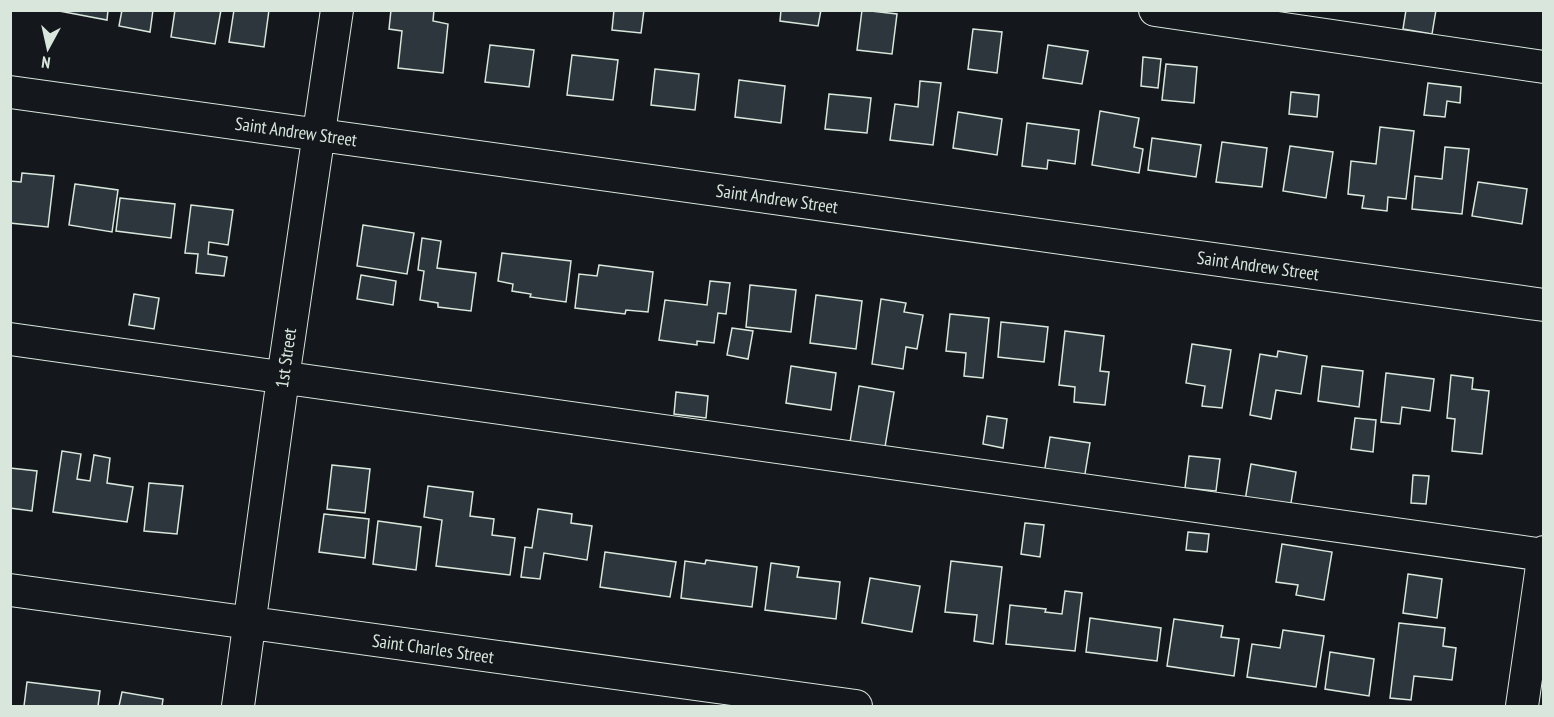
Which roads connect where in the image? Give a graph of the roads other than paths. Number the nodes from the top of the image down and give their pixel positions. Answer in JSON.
{"nodes":[{"id":1,"x":337,"y":10,"type":"edge"},
{"id":2,"x":1155,"y":10,"type":"edge"},
{"id":3,"x":1544,"y":67,"type":"edge"},
{"id":4,"x":10,"y":92,"type":"edge"},
{"id":5,"x":319,"y":135,"type":"junction"},
{"id":6,"x":1544,"y":305,"type":"edge"},
{"id":7,"x":10,"y":339,"type":"edge"},
{"id":8,"x":283,"y":378,"type":"junction"},
{"id":9,"x":1543,"y":554,"type":"edge"},
{"id":10,"x":10,"y":590,"type":"edge"},
{"id":11,"x":250,"y":624,"type":"junction"},
{"id":12,"x":238,"y":706,"type":"edge"},
{"id":13,"x":856,"y":706,"type":"edge"},
{"id":14,"x":1522,"y":706,"type":"edge"}],
"edges":[{"from":1,"to":5,"type":"street","name":"1st Street"},
{"from":2,"to":3,"type":"street"},
{"from":4,"to":5,"type":"street","name":"Saint Andrew Street"},
{"from":5,"to":6,"type":"street","name":"Saint Andrew Street"},
{"from":5,"to":8,"type":"street","name":"1st Street"},
{"from":7,"to":8,"type":"street"},
{"from":8,"to":9,"type":"street"},
{"from":8,"to":11,"type":"street","name":"1st Street"},
{"from":9,"to":14,"type":"street"},
{"from":10,"to":11,"type":"street","name":"Saint Charles Street"},
{"from":11,"to":12,"type":"street","name":"1st Street"},
{"from":11,"to":13,"type":"street","name":"Saint Charles Street"}]}
